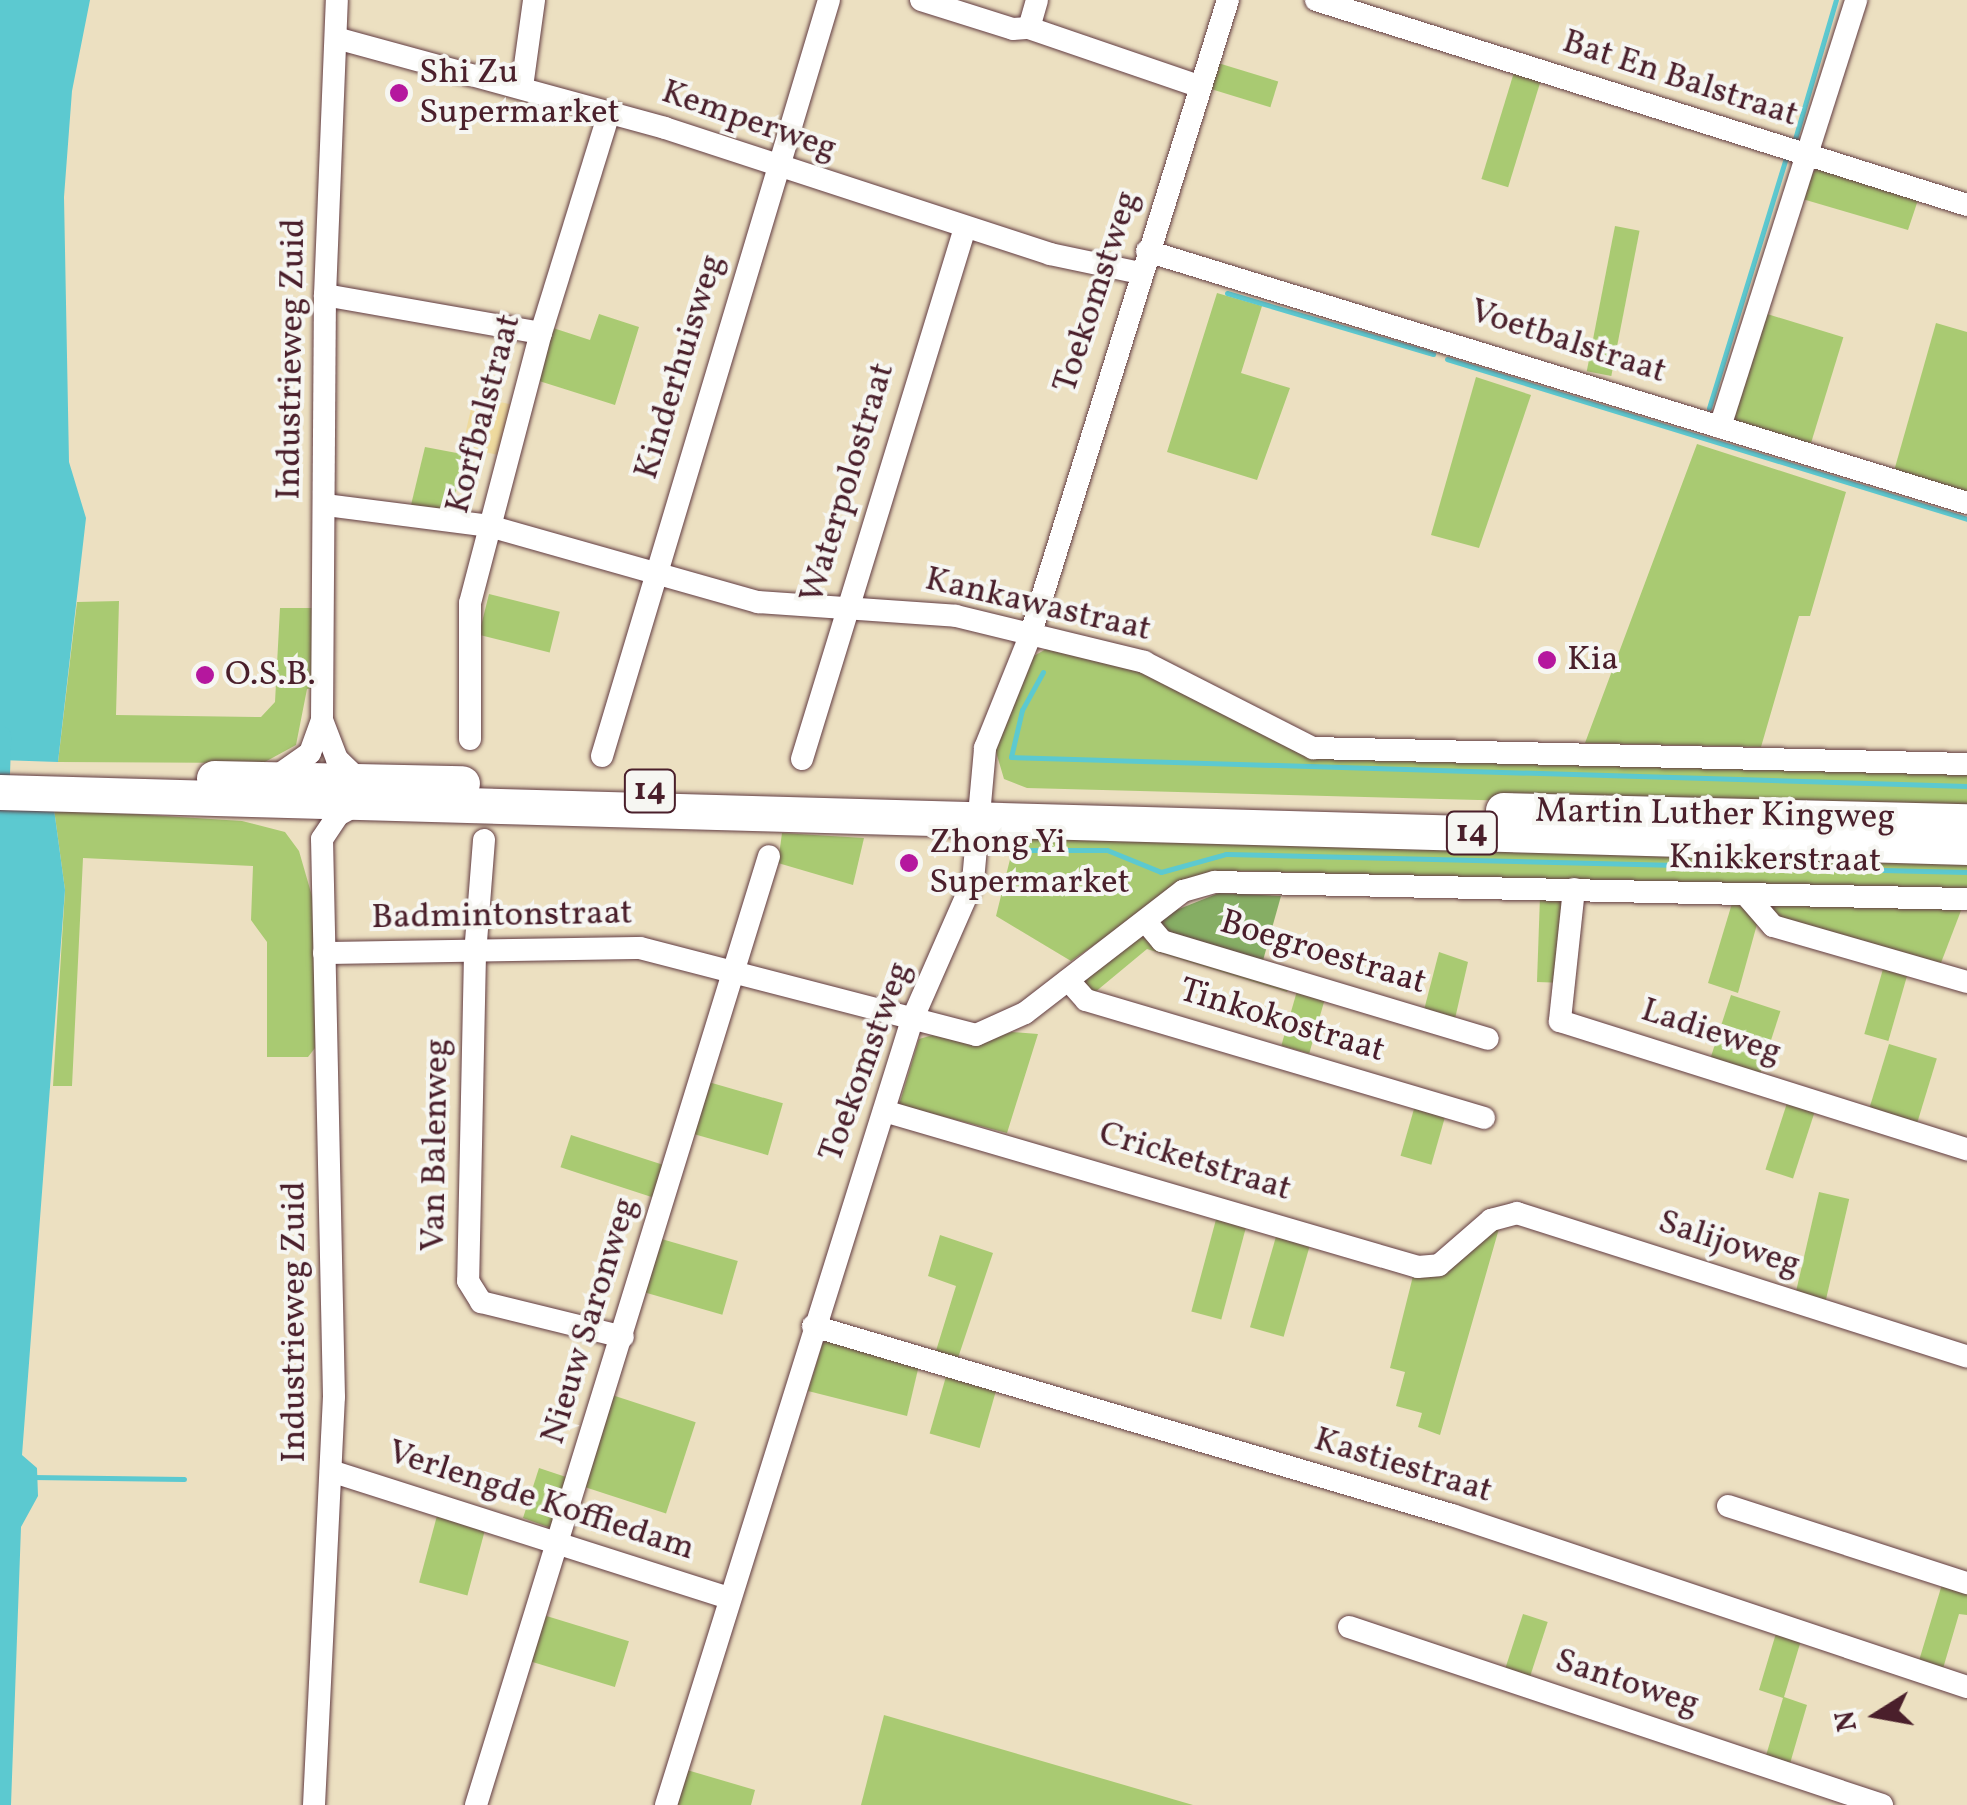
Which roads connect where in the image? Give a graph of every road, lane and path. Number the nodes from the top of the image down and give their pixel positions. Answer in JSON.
{"nodes":[{"id":1,"x":337,"y":0,"type":"edge"},
{"id":2,"x":534,"y":0,"type":"edge"},
{"id":3,"x":829,"y":0,"type":"edge"},
{"id":4,"x":921,"y":0,"type":"edge"},
{"id":5,"x":1037,"y":0,"type":"edge"},
{"id":6,"x":1228,"y":0,"type":"edge"},
{"id":7,"x":1316,"y":0,"type":"edge"},
{"id":8,"x":1856,"y":0,"type":"edge"},
{"id":9,"x":1029,"y":28,"type":"junction"},
{"id":10,"x":336,"y":38,"type":"junction"},
{"id":11,"x":1198,"y":86,"type":"junction"},
{"id":12,"x":522,"y":88,"type":"junction"},
{"id":13,"x":610,"y":113,"type":"junction"},
{"id":14,"x":1808,"y":157,"type":"junction"},
{"id":15,"x":779,"y":170,"type":"junction"},
{"id":16,"x":1967,"y":205,"type":"edge"},
{"id":17,"x":965,"y":228,"type":"junction"},
{"id":18,"x":1143,"y":262,"type":"junction"},
{"id":19,"x":325,"y":295,"type":"junction"},
{"id":20,"x":541,"y":333,"type":"junction"},
{"id":21,"x":1720,"y":427,"type":"junction"},
{"id":22,"x":1967,"y":503,"type":"edge"},
{"id":23,"x":326,"y":505,"type":"junction"},
{"id":24,"x":489,"y":526,"type":"junction"},
{"id":25,"x":654,"y":573,"type":"junction"},
{"id":26,"x":846,"y":606,"type":"junction"},
{"id":27,"x":1030,"y":636,"type":"junction"},
{"id":28,"x":322,"y":720,"type":"junction"},
{"id":29,"x":470,"y":739,"type":"dead end"},
{"id":30,"x":602,"y":756,"type":"dead end"},
{"id":31,"x":802,"y":759,"type":"dead end"},
{"id":32,"x":1967,"y":764,"type":"edge"},
{"id":33,"x":0,"y":774,"type":"edge"},
{"id":34,"x":106,"y":786,"type":"junction"},
{"id":35,"x":278,"y":790,"type":"junction"},
{"id":36,"x":0,"y":792,"type":"edge"},
{"id":37,"x":336,"y":801,"type":"junction"},
{"id":38,"x":978,"y":808,"type":"junction"},
{"id":39,"x":1967,"y":821,"type":"edge"},
{"id":40,"x":484,"y":840,"type":"dead end"},
{"id":41,"x":1967,"y":847,"type":"edge"},
{"id":42,"x":769,"y":856,"type":"dead end"},
{"id":43,"x":1574,"y":889,"type":"junction"},
{"id":44,"x":1746,"y":895,"type":"junction"},
{"id":45,"x":1967,"y":900,"type":"edge"},
{"id":46,"x":1146,"y":922,"type":"junction"},
{"id":47,"x":324,"y":953,"type":"junction"},
{"id":48,"x":475,"y":954,"type":"junction"},
{"id":49,"x":734,"y":969,"type":"junction"},
{"id":50,"x":1068,"y":980,"type":"junction"},
{"id":51,"x":1967,"y":982,"type":"edge"},
{"id":52,"x":912,"y":1020,"type":"junction"},
{"id":53,"x":1488,"y":1039,"type":"dead end"},
{"id":54,"x":884,"y":1111,"type":"junction"},
{"id":55,"x":1484,"y":1118,"type":"dead end"},
{"id":56,"x":1967,"y":1150,"type":"edge"},
{"id":57,"x":1475,"y":1235,"type":"joint"},
{"id":58,"x":814,"y":1326,"type":"junction"},
{"id":59,"x":622,"y":1337,"type":"junction"},
{"id":60,"x":1967,"y":1358,"type":"edge"},
{"id":61,"x":332,"y":1472,"type":"junction"},
{"id":62,"x":1728,"y":1506,"type":"dead end"},
{"id":63,"x":559,"y":1541,"type":"junction"},
{"id":64,"x":1967,"y":1583,"type":"edge"},
{"id":65,"x":729,"y":1598,"type":"junction"},
{"id":66,"x":1349,"y":1628,"type":"dead end"},
{"id":67,"x":1967,"y":1687,"type":"edge"},
{"id":68,"x":314,"y":1805,"type":"edge"},
{"id":69,"x":476,"y":1805,"type":"edge"},
{"id":70,"x":666,"y":1805,"type":"edge"},
{"id":71,"x":1882,"y":1805,"type":"edge"}],
"edges":[{"from":1,"to":10,"type":"street","name":"Industrieweg Zuid"},
{"from":2,"to":12,"type":"street"},
{"from":3,"to":15,"type":"street","name":"Kinderhuisweg"},
{"from":4,"to":9,"type":"street"},
{"from":5,"to":9,"type":"street"},
{"from":6,"to":11,"type":"street","name":"Toekomstweg"},
{"from":7,"to":14,"type":"street","name":"Bat En Balstraat"},
{"from":8,"to":14,"type":"street"},
{"from":9,"to":11,"type":"street"},
{"from":10,"to":12,"type":"street","name":"Kemperweg"},
{"from":10,"to":19,"type":"street","name":"Industrieweg Zuid"},
{"from":11,"to":18,"type":"street","name":"Toekomstweg"},
{"from":12,"to":13,"type":"street","name":"Kemperweg"},
{"from":13,"to":15,"type":"street","name":"Kemperweg"},
{"from":13,"to":20,"type":"street","name":"Korfbalstraat"},
{"from":14,"to":16,"type":"street","name":"Bat En Balstraat"},
{"from":14,"to":21,"type":"street"},
{"from":15,"to":17,"type":"street","name":"Kemperweg"},
{"from":15,"to":25,"type":"street","name":"Kinderhuisweg"},
{"from":17,"to":18,"type":"street","name":"Kemperweg"},
{"from":17,"to":26,"type":"street","name":"Waterpolostraat"},
{"from":18,"to":21,"type":"street","name":"Voetbalstraat"},
{"from":18,"to":27,"type":"street","name":"Toekomstweg"},
{"from":19,"to":20,"type":"street"},
{"from":19,"to":23,"type":"street","name":"Industrieweg Zuid"},
{"from":20,"to":24,"type":"street","name":"Korfbalstraat"},
{"from":21,"to":22,"type":"street","name":"Voetbalstraat"},
{"from":23,"to":24,"type":"street","name":"Kankawastraat"},
{"from":23,"to":28,"type":"street","name":"Industrieweg Zuid"},
{"from":24,"to":25,"type":"street","name":"Kankawastraat"},
{"from":24,"to":29,"type":"street","name":"Korfbalstraat"},
{"from":25,"to":26,"type":"street","name":"Kankawastraat"},
{"from":25,"to":30,"type":"street","name":"Kinderhuisweg"},
{"from":26,"to":27,"type":"street","name":"Kankawastraat"},
{"from":26,"to":31,"type":"street","name":"Waterpolostraat"},
{"from":27,"to":32,"type":"street","name":"Kankawastraat"},
{"from":27,"to":38,"type":"street","name":"Toekomstweg"},
{"from":28,"to":35,"type":"street","name":"Industrieweg Zuid"},
{"from":28,"to":37,"type":"street","name":"Industrieweg Zuid"},
{"from":33,"to":34,"type":"main road","number":"14"},
{"from":34,"to":35,"type":"main road","number":"14"},
{"from":34,"to":36,"type":"main road","number":"14"},
{"from":35,"to":37,"type":"main road","number":"14"},
{"from":37,"to":38,"type":"main road","name":"Martin Luther Kingweg","number":"14"},
{"from":37,"to":47,"type":"street","name":"Industrieweg Zuid"},
{"from":38,"to":39,"type":"main road","name":"Martin Luther Kingweg","number":"14"},
{"from":38,"to":41,"type":"main road","name":"Martin Luther Kingweg","number":"14"},
{"from":38,"to":52,"type":"street","name":"Toekomstweg"},
{"from":40,"to":48,"type":"street","name":"Van Balenweg"},
{"from":42,"to":49,"type":"street","name":"Nieuw Saronweg"},
{"from":43,"to":44,"type":"street","name":"Knikkerstraat"},
{"from":43,"to":46,"type":"street","name":"Knikkerstraat"},
{"from":43,"to":56,"type":"street","name":"Ladieweg"},
{"from":44,"to":45,"type":"street","name":"Knikkerstraat"},
{"from":44,"to":51,"type":"street"},
{"from":46,"to":50,"type":"street","name":"Knikkerstraat"},
{"from":46,"to":53,"type":"street","name":"Boegroestraat"},
{"from":47,"to":48,"type":"street","name":"Badmintonstraat"},
{"from":47,"to":61,"type":"street","name":"Industrieweg Zuid"},
{"from":48,"to":49,"type":"street","name":"Badmintonstraat"},
{"from":48,"to":59,"type":"street","name":"Van Balenweg"},
{"from":49,"to":52,"type":"street","name":"Badmintonstraat"},
{"from":49,"to":59,"type":"street","name":"Nieuw Saronweg"},
{"from":50,"to":52,"type":"street","name":"Knikkerstraat"},
{"from":50,"to":55,"type":"street","name":"Tinkokostraat"},
{"from":52,"to":54,"type":"street","name":"Toekomstweg"},
{"from":54,"to":57,"type":"street","name":"Cricketstraat"},
{"from":54,"to":58,"type":"street","name":"Toekomstweg"},
{"from":57,"to":60,"type":"street","name":"Salijoweg"},
{"from":58,"to":65,"type":"street","name":"Toekomstweg"},
{"from":58,"to":67,"type":"street","name":"Kastiestraat"},
{"from":59,"to":63,"type":"street","name":"Nieuw Saronweg"},
{"from":61,"to":63,"type":"street","name":"Verlengde Koffiedam"},
{"from":61,"to":68,"type":"street","name":"Industrieweg Zuid"},
{"from":62,"to":64,"type":"street"},
{"from":63,"to":65,"type":"street","name":"Verlengde Koffiedam"},
{"from":63,"to":69,"type":"street","name":"Nieuw Saronweg"},
{"from":65,"to":70,"type":"street","name":"Toekomstweg"},
{"from":66,"to":71,"type":"street","name":"Santoweg"}]}
